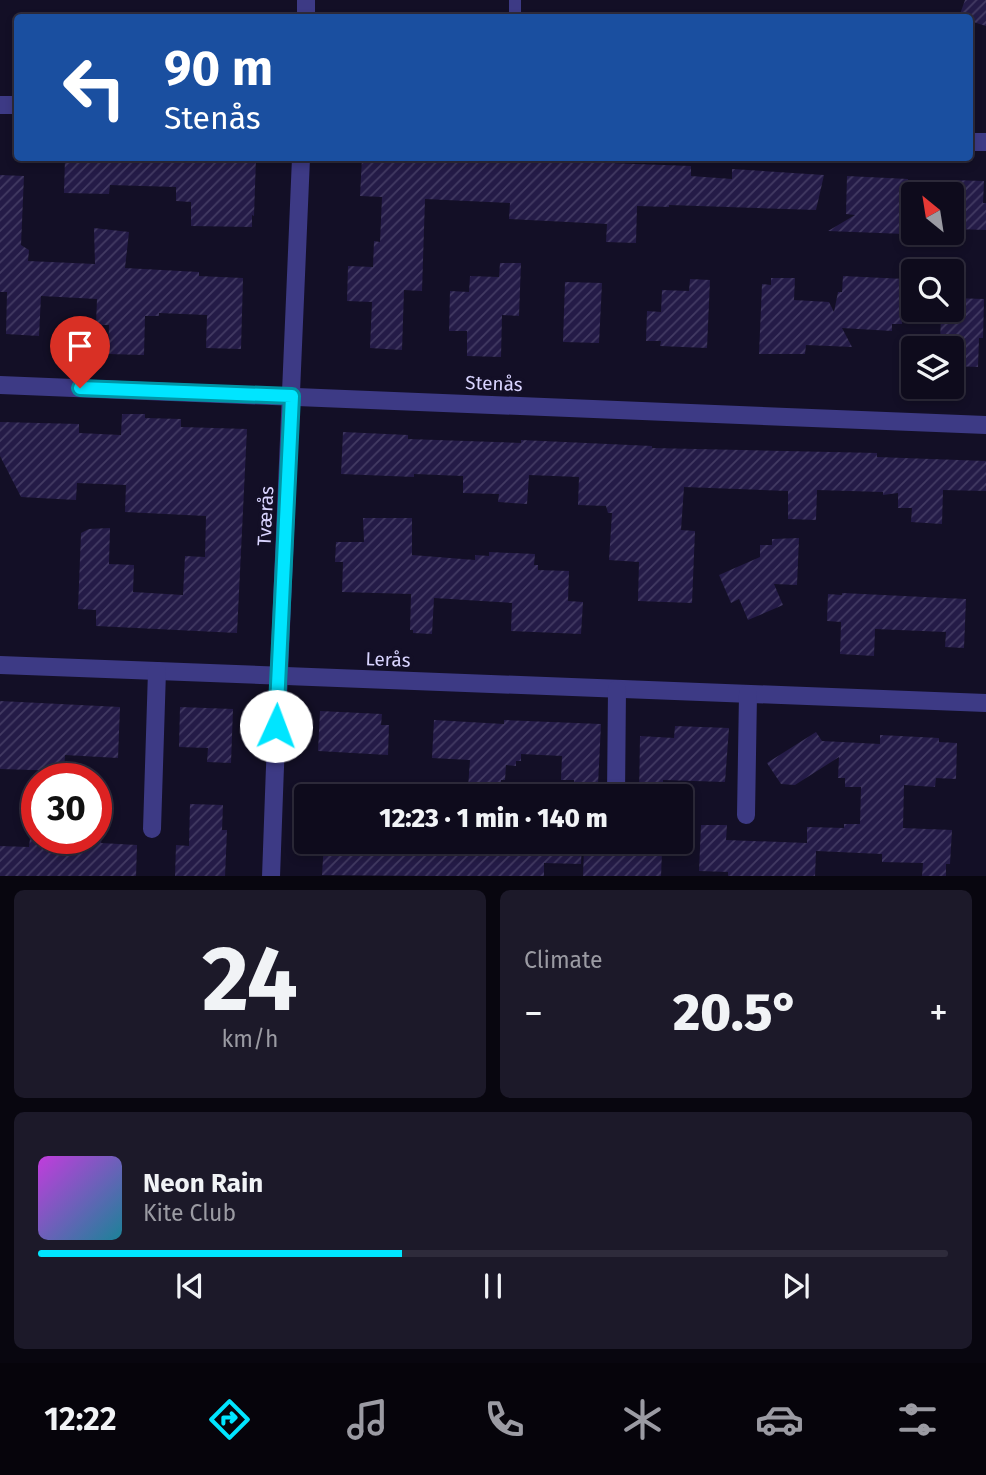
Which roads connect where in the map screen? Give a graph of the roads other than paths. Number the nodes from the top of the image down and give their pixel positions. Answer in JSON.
{"nodes":[{"id":1,"x":301,"y":161,"type":"edge"},
{"id":2,"x":0,"y":385,"type":"edge"},
{"id":3,"x":292,"y":396,"type":"junction"},
{"id":4,"x":986,"y":425,"type":"edge"},
{"id":5,"x":0,"y":665,"type":"edge"},
{"id":6,"x":157,"y":671,"type":"junction"},
{"id":7,"x":277,"y":676,"type":"junction"},
{"id":8,"x":617,"y":689,"type":"junction"},
{"id":9,"x":748,"y":694,"type":"junction"},
{"id":10,"x":986,"y":703,"type":"edge"},
{"id":11,"x":616,"y":784,"type":"edge"},
{"id":12,"x":746,"y":815,"type":"dead end"},
{"id":13,"x":152,"y":829,"type":"dead end"},
{"id":14,"x":271,"y":876,"type":"edge"}],
"edges":[{"from":1,"to":3,"type":"street","name":"Tværås"},
{"from":2,"to":3,"type":"street","name":"Stenås"},
{"from":3,"to":4,"type":"street","name":"Stenås"},
{"from":3,"to":7,"type":"street","name":"Tværås"},
{"from":5,"to":6,"type":"street","name":"Lerås"},
{"from":6,"to":7,"type":"street","name":"Lerås"},
{"from":6,"to":13,"type":"street"},
{"from":7,"to":8,"type":"street","name":"Lerås"},
{"from":7,"to":14,"type":"street","name":"Tværås"},
{"from":8,"to":9,"type":"street","name":"Lerås"},
{"from":8,"to":11,"type":"street"},
{"from":9,"to":10,"type":"street","name":"Lerås"},
{"from":9,"to":12,"type":"street"}]}
